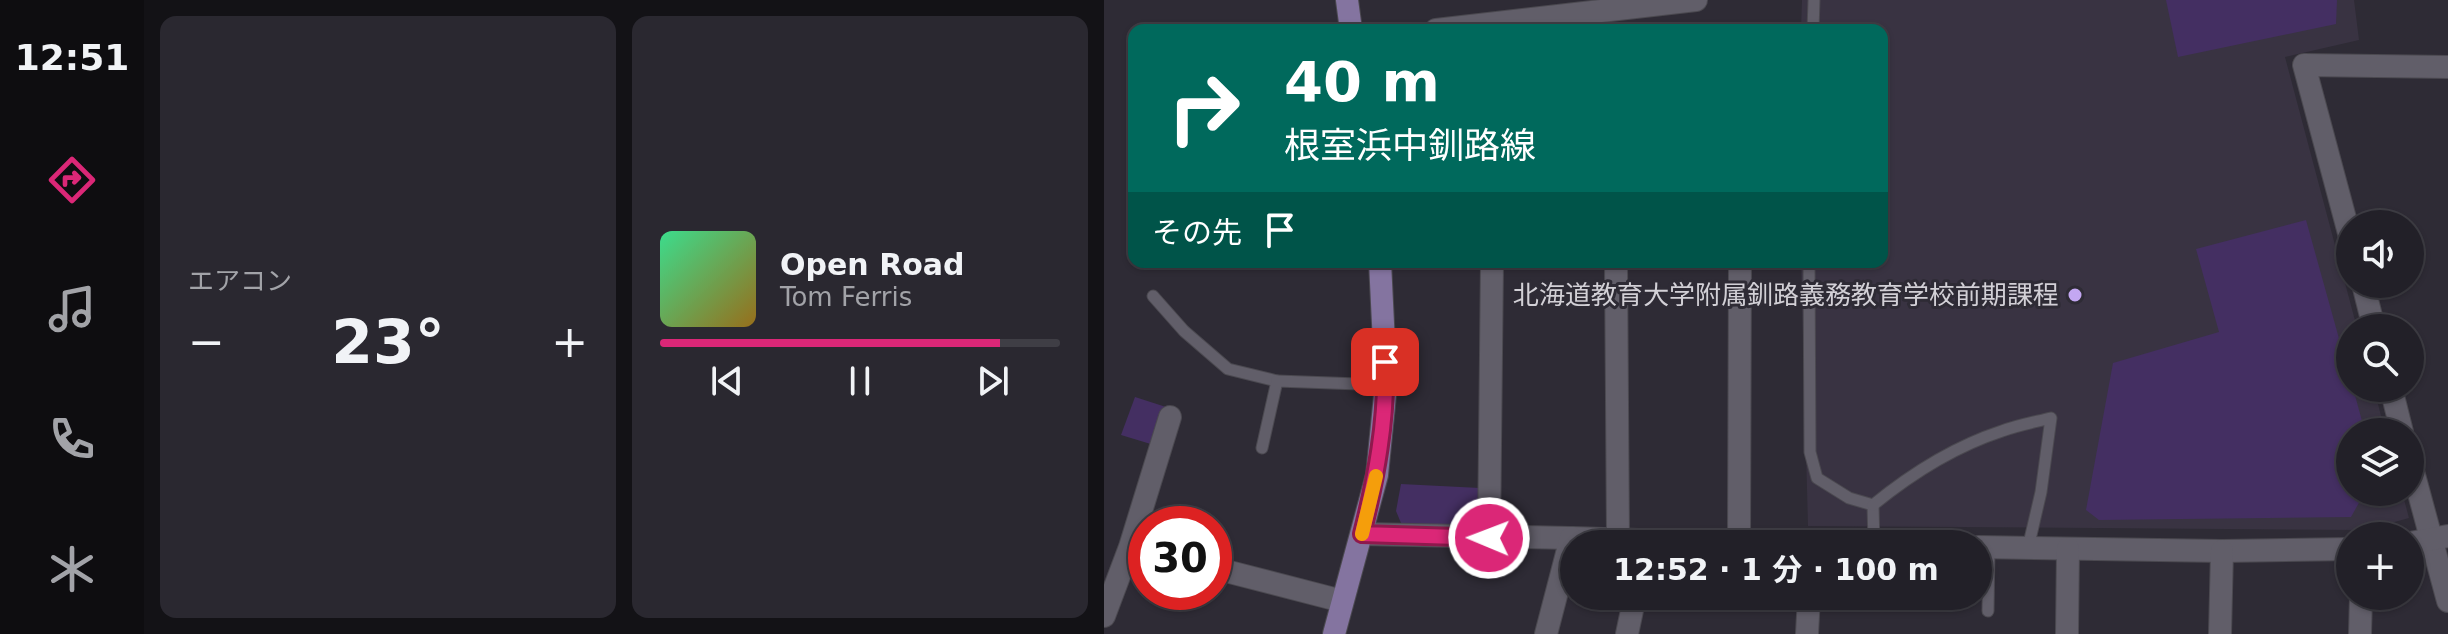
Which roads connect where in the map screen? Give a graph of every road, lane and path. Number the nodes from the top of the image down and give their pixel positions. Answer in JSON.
{"nodes":[{"id":1,"x":1347,"y":0,"type":"edge"},
{"id":2,"x":1696,"y":0,"type":"edge"},
{"id":3,"x":1814,"y":0,"type":"edge"},
{"id":4,"x":1350,"y":24,"type":"edge"},
{"id":5,"x":1488,"y":24,"type":"edge"},
{"id":6,"x":1813,"y":24,"type":"edge"},
{"id":7,"x":2448,"y":67,"type":"edge"},
{"id":8,"x":2343,"y":210,"type":"edge"},
{"id":9,"x":1380,"y":268,"type":"edge"},
{"id":10,"x":1492,"y":268,"type":"edge"},
{"id":11,"x":1616,"y":268,"type":"edge"},
{"id":12,"x":1740,"y":268,"type":"edge"},
{"id":13,"x":1809,"y":268,"type":"edge"},
{"id":14,"x":1153,"y":296,"type":"dead end"},
{"id":15,"x":1277,"y":381,"type":"junction"},
{"id":16,"x":1386,"y":385,"type":"junction"},
{"id":17,"x":1170,"y":417,"type":"dead end"},
{"id":18,"x":1262,"y":448,"type":"dead end"},
{"id":19,"x":1873,"y":505,"type":"junction"},
{"id":20,"x":1148,"y":506,"type":"edge"},
{"id":21,"x":2422,"y":506,"type":"edge"},
{"id":22,"x":1618,"y":530,"type":"edge"},
{"id":23,"x":1739,"y":530,"type":"edge"},
{"id":24,"x":1874,"y":530,"type":"edge"},
{"id":25,"x":1362,"y":534,"type":"junction"},
{"id":26,"x":1489,"y":538,"type":"junction"},
{"id":27,"x":1560,"y":538,"type":"edge"},
{"id":28,"x":2430,"y":539,"type":"edge"},
{"id":29,"x":1992,"y":547,"type":"edge"},
{"id":30,"x":2028,"y":548,"type":"junction"},
{"id":31,"x":2068,"y":549,"type":"junction"},
{"id":32,"x":2336,"y":549,"type":"edge"},
{"id":33,"x":2222,"y":551,"type":"junction"},
{"id":34,"x":1128,"y":569,"type":"edge"},
{"id":35,"x":1232,"y":573,"type":"edge"},
{"id":36,"x":1560,"y":580,"type":"edge"},
{"id":37,"x":1342,"y":601,"type":"junction"},
{"id":38,"x":2448,"y":601,"type":"edge"},
{"id":39,"x":1632,"y":610,"type":"edge"},
{"id":40,"x":1808,"y":610,"type":"edge"},
{"id":41,"x":2361,"y":610,"type":"edge"},
{"id":42,"x":1104,"y":616,"type":"edge"},
{"id":43,"x":1334,"y":634,"type":"edge"},
{"id":44,"x":1546,"y":634,"type":"edge"},
{"id":45,"x":1627,"y":634,"type":"edge"},
{"id":46,"x":1807,"y":634,"type":"edge"},
{"id":47,"x":2067,"y":634,"type":"edge"},
{"id":48,"x":2220,"y":634,"type":"edge"},
{"id":49,"x":2360,"y":634,"type":"edge"}],
"edges":[{"from":1,"to":4,"type":"main road"},
{"from":2,"to":5,"type":"street"},
{"from":3,"to":6,"type":"lane"},
{"from":7,"to":8,"type":"street"},
{"from":9,"to":16,"type":"main road"},
{"from":10,"to":26,"type":"street"},
{"from":11,"to":22,"type":"street"},
{"from":12,"to":23,"type":"street"},
{"from":13,"to":19,"type":"lane"},
{"from":14,"to":15,"type":"lane"},
{"from":15,"to":16,"type":"lane"},
{"from":15,"to":18,"type":"lane"},
{"from":16,"to":25,"type":"main road"},
{"from":17,"to":20,"type":"street"},
{"from":19,"to":24,"type":"lane"},
{"from":19,"to":30,"type":"lane"},
{"from":21,"to":28,"type":"street"},
{"from":25,"to":26,"type":"street"},
{"from":25,"to":37,"type":"main road"},
{"from":26,"to":27,"type":"street"},
{"from":28,"to":38,"type":"street"},
{"from":29,"to":30,"type":"street"},
{"from":30,"to":31,"type":"street"},
{"from":31,"to":33,"type":"street"},
{"from":31,"to":47,"type":"street"},
{"from":32,"to":33,"type":"street"},
{"from":33,"to":48,"type":"street"},
{"from":34,"to":42,"type":"street"},
{"from":35,"to":37,"type":"street"},
{"from":36,"to":44,"type":"street"},
{"from":37,"to":43,"type":"main road"},
{"from":39,"to":45,"type":"street"},
{"from":40,"to":46,"type":"street"},
{"from":41,"to":49,"type":"street"}]}
